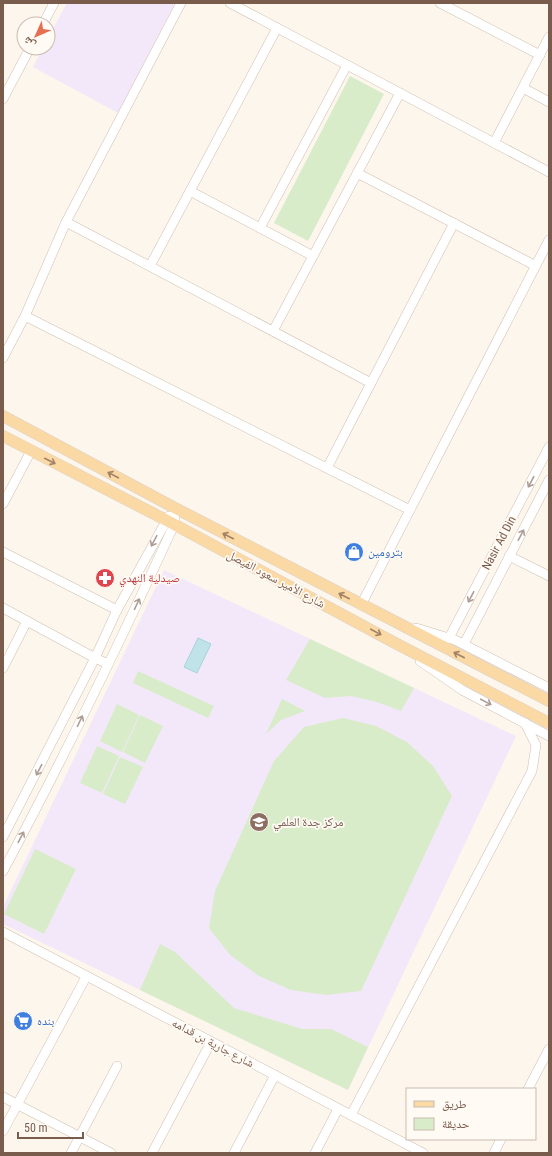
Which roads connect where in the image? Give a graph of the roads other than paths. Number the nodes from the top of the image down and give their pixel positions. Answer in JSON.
{"nodes":[{"id":1,"x":54,"y":3,"type":"edge"},
{"id":2,"x":181,"y":3,"type":"edge"},
{"id":3,"x":230,"y":3,"type":"edge"},
{"id":4,"x":440,"y":3,"type":"edge"},
{"id":5,"x":47,"y":16,"type":"edge"},
{"id":6,"x":277,"y":28,"type":"junction"},
{"id":7,"x":549,"y":37,"type":"edge"},
{"id":8,"x":540,"y":55,"type":"junction"},
{"id":9,"x":26,"y":56,"type":"edge"},
{"id":10,"x":347,"y":65,"type":"junction"},
{"id":11,"x":522,"y":88,"type":"junction"},
{"id":12,"x":400,"y":93,"type":"junction"},
{"id":13,"x":3,"y":99,"type":"edge"},
{"id":14,"x":549,"y":102,"type":"edge"},
{"id":15,"x":494,"y":143,"type":"junction"},
{"id":16,"x":549,"y":172,"type":"edge"},
{"id":17,"x":357,"y":173,"type":"junction"},
{"id":18,"x":190,"y":191,"type":"junction"},
{"id":19,"x":66,"y":222,"type":"junction"},
{"id":20,"x":454,"y":223,"type":"junction"},
{"id":21,"x":260,"y":228,"type":"junction"},
{"id":22,"x":549,"y":240,"type":"edge"},
{"id":23,"x":313,"y":256,"type":"junction"},
{"id":24,"x":150,"y":266,"type":"junction"},
{"id":25,"x":536,"y":266,"type":"junction"},
{"id":26,"x":25,"y":316,"type":"junction"},
{"id":27,"x":273,"y":331,"type":"junction"},
{"id":28,"x":3,"y":358,"type":"edge"},
{"id":29,"x":371,"y":383,"type":"junction"},
{"id":30,"x":3,"y":416,"type":"edge"},
{"id":31,"x":3,"y":436,"type":"edge"},
{"id":32,"x":549,"y":447,"type":"edge"},
{"id":33,"x":31,"y":451,"type":"junction"},
{"id":34,"x":327,"y":468,"type":"junction"},
{"id":35,"x":549,"y":480,"type":"edge"},
{"id":36,"x":546,"y":492,"type":"edge"},
{"id":37,"x":3,"y":504,"type":"edge"},
{"id":38,"x":174,"y":508,"type":"junction"},
{"id":39,"x":410,"y":510,"type":"junction"},
{"id":40,"x":170,"y":522,"type":"junction"},
{"id":41,"x":3,"y":552,"type":"edge"},
{"id":42,"x":509,"y":556,"type":"junction"},
{"id":43,"x":549,"y":576,"type":"edge"},
{"id":44,"x":361,"y":604,"type":"junction"},
{"id":45,"x":3,"y":608,"type":"edge"},
{"id":46,"x":117,"y":610,"type":"junction"},
{"id":47,"x":27,"y":620,"type":"junction"},
{"id":48,"x":398,"y":624,"type":"junction"},
{"id":49,"x":449,"y":638,"type":"junction"},
{"id":50,"x":395,"y":642,"type":"junction"},
{"id":51,"x":464,"y":644,"type":"junction"},
{"id":52,"x":95,"y":658,"type":"junction"},
{"id":53,"x":108,"y":664,"type":"junction"},
{"id":54,"x":3,"y":668,"type":"edge"},
{"id":55,"x":549,"y":688,"type":"edge"},
{"id":56,"x":549,"y":701,"type":"edge"},
{"id":57,"x":525,"y":723,"type":"junction"},
{"id":58,"x":549,"y":723,"type":"edge"},
{"id":59,"x":549,"y":736,"type":"edge"},
{"id":60,"x":48,"y":750,"type":"junction"},
{"id":61,"x":63,"y":756,"type":"junction"},
{"id":62,"x":3,"y":837,"type":"edge"},
{"id":63,"x":3,"y":871,"type":"edge"},
{"id":64,"x":3,"y":932,"type":"edge"},
{"id":65,"x":86,"y":977,"type":"junction"},
{"id":66,"x":211,"y":1042,"type":"junction"},
{"id":67,"x":549,"y":1049,"type":"edge"},
{"id":68,"x":117,"y":1066,"type":"dead end"},
{"id":69,"x":275,"y":1076,"type":"junction"},
{"id":70,"x":529,"y":1088,"type":"edge"},
{"id":71,"x":3,"y":1097,"type":"edge"},
{"id":72,"x":17,"y":1104,"type":"junction"},
{"id":73,"x":338,"y":1108,"type":"junction"},
{"id":74,"x":352,"y":1115,"type":"junction"},
{"id":75,"x":3,"y":1131,"type":"edge"},
{"id":76,"x":79,"y":1137,"type":"junction"},
{"id":77,"x":500,"y":1140,"type":"edge"},
{"id":78,"x":410,"y":1150,"type":"edge"},
{"id":79,"x":70,"y":1153,"type":"edge"},
{"id":80,"x":111,"y":1153,"type":"edge"},
{"id":81,"x":152,"y":1153,"type":"edge"},
{"id":82,"x":234,"y":1153,"type":"edge"},
{"id":83,"x":315,"y":1153,"type":"edge"},
{"id":84,"x":423,"y":1153,"type":"edge"},
{"id":85,"x":494,"y":1153,"type":"edge"}],
"edges":[{"from":1,"to":5,"type":"street"},
{"from":2,"to":19,"type":"street"},
{"from":3,"to":6,"type":"street"},
{"from":4,"to":8,"type":"street"},
{"from":6,"to":10,"type":"street"},
{"from":6,"to":18,"type":"street"},
{"from":7,"to":8,"type":"street"},
{"from":8,"to":11,"type":"street"},
{"from":9,"to":13,"type":"street"},
{"from":10,"to":12,"type":"street"},
{"from":10,"to":21,"type":"street"},
{"from":11,"to":14,"type":"street"},
{"from":11,"to":15,"type":"street"},
{"from":12,"to":15,"type":"street"},
{"from":12,"to":17,"type":"street"},
{"from":15,"to":16,"type":"street"},
{"from":17,"to":20,"type":"street"},
{"from":17,"to":23,"type":"street"},
{"from":18,"to":21,"type":"street"},
{"from":18,"to":24,"type":"street"},
{"from":19,"to":24,"type":"street"},
{"from":19,"to":26,"type":"street"},
{"from":20,"to":25,"type":"street"},
{"from":20,"to":29,"type":"street"},
{"from":21,"to":23,"type":"street"},
{"from":22,"to":25,"type":"street"},
{"from":23,"to":27,"type":"street"},
{"from":24,"to":27,"type":"street"},
{"from":25,"to":39,"type":"street"},
{"from":26,"to":28,"type":"street"},
{"from":26,"to":34,"type":"street"},
{"from":27,"to":29,"type":"street"},
{"from":29,"to":34,"type":"street"},
{"from":38,"to":30,"type":"main road","name":"شارع الأمير سعود الفيصل","one_way":true},
{"from":31,"to":33,"type":"main road","name":"شارع الأمير سعود الفيصل"},
{"from":32,"to":49,"type":"street","name":"Nasir Ad Din","one_way":true},
{"from":33,"to":37,"type":"street"},
{"from":33,"to":40,"type":"main road","name":"شارع الأمير سعود الفيصل","one_way":true},
{"from":34,"to":39,"type":"street"},
{"from":35,"to":36,"type":"street","name":"Nasir Ad Din"},
{"from":42,"to":36,"type":"street","name":"Nasir Ad Din","one_way":true},
{"from":38,"to":40,"type":"street"},
{"from":44,"to":38,"type":"main road","name":"شارع الأمير سعود الفيصل","one_way":true},
{"from":39,"to":44,"type":"street"},
{"from":40,"to":46,"type":"street","one_way":true},
{"from":40,"to":50,"type":"main road","name":"شارع الأمير سعود الفيصل","one_way":true},
{"from":53,"to":40,"type":"street","one_way":true},
{"from":41,"to":46,"type":"street"},
{"from":42,"to":43,"type":"street"},
{"from":42,"to":51,"type":"street","name":"Nasir Ad Din"},
{"from":44,"to":48,"type":"main road","name":"شارع الأمير سعود الفيصل"},
{"from":45,"to":47,"type":"street"},
{"from":46,"to":52,"type":"street"},
{"from":47,"to":52,"type":"street"},
{"from":47,"to":54,"type":"street"},
{"from":48,"to":49,"type":"street"},
{"from":56,"to":48,"type":"main road","name":"شارع الأمير سعود الفيصل","one_way":true},
{"from":49,"to":51,"type":"street"},
{"from":50,"to":57,"type":"street","one_way":true},
{"from":50,"to":58,"type":"main road","name":"شارع الأمير سعود الفيصل"},
{"from":51,"to":55,"type":"street"},
{"from":52,"to":53,"type":"street"},
{"from":52,"to":60,"type":"street"},
{"from":61,"to":53,"type":"street","one_way":true},
{"from":57,"to":59,"type":"street"},
{"from":57,"to":74,"type":"street"},
{"from":60,"to":61,"type":"street"},
{"from":60,"to":62,"type":"street","one_way":true},
{"from":63,"to":61,"type":"street","one_way":true},
{"from":64,"to":65,"type":"street","name":"شارع جارية بن قدامه"},
{"from":65,"to":66,"type":"street","name":"شارع جارية بن قدامه"},
{"from":65,"to":72,"type":"street"},
{"from":66,"to":69,"type":"street","name":"شارع جارية بن قدامه"},
{"from":66,"to":81,"type":"street"},
{"from":67,"to":70,"type":"street"},
{"from":68,"to":76,"type":"street"},
{"from":69,"to":73,"type":"street","name":"شارع جارية بن قدامه"},
{"from":69,"to":82,"type":"street"},
{"from":71,"to":72,"type":"street"},
{"from":72,"to":75,"type":"street"},
{"from":72,"to":76,"type":"street"},
{"from":73,"to":74,"type":"street","name":"شارع جارية بن قدامه"},
{"from":73,"to":83,"type":"street"},
{"from":74,"to":78,"type":"street","name":"شارع جارية بن قدامه"},
{"from":76,"to":79,"type":"street"},
{"from":76,"to":80,"type":"street"},
{"from":77,"to":85,"type":"street"},
{"from":78,"to":84,"type":"street","name":"شارع جارية بن قدامه"}]}
